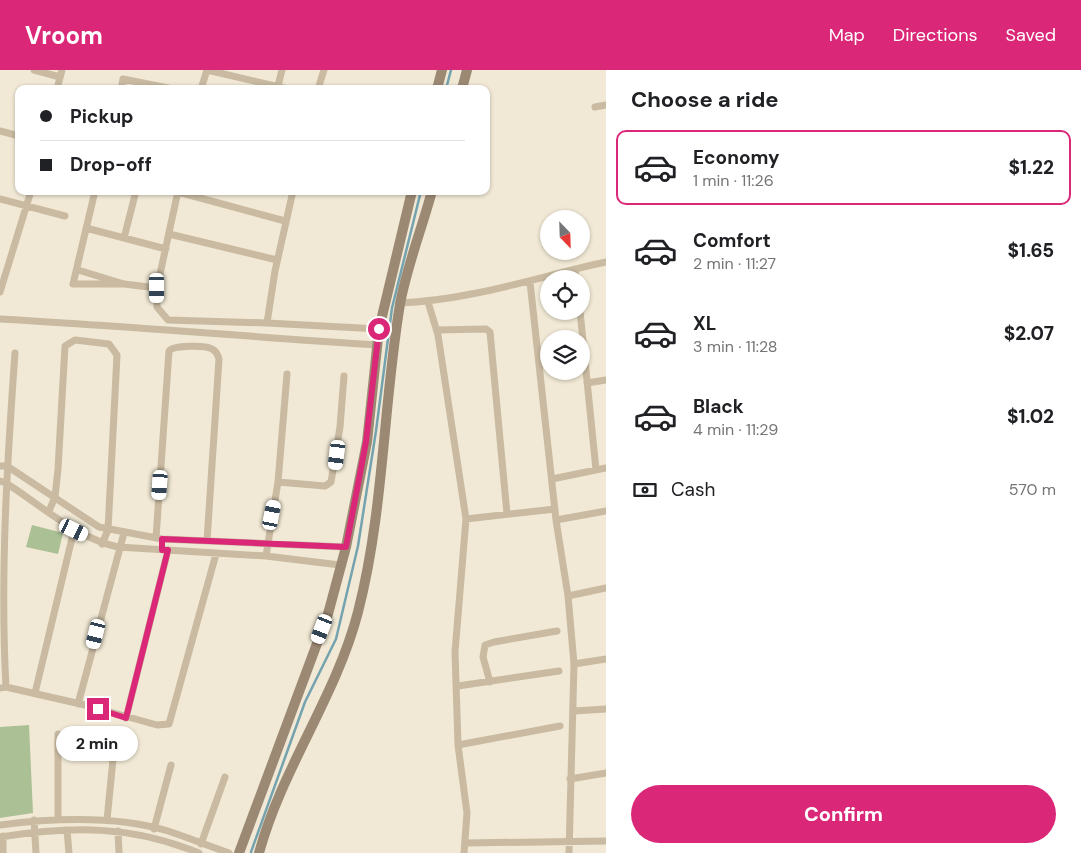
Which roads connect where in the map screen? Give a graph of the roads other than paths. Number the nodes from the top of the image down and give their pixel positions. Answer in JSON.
{"nodes":[{"id":1,"x":34,"y":70,"type":"edge"},
{"id":2,"x":282,"y":70,"type":"edge"},
{"id":3,"x":324,"y":70,"type":"edge"},
{"id":4,"x":442,"y":70,"type":"edge"},
{"id":5,"x":467,"y":70,"type":"edge"},
{"id":6,"x":234,"y":72,"type":"edge"},
{"id":7,"x":61,"y":74,"type":"edge"},
{"id":8,"x":121,"y":85,"type":"edge"},
{"id":9,"x":153,"y":85,"type":"edge"},
{"id":10,"x":202,"y":85,"type":"edge"},
{"id":11,"x":275,"y":85,"type":"edge"},
{"id":12,"x":278,"y":85,"type":"edge"},
{"id":13,"x":319,"y":85,"type":"edge"},
{"id":14,"x":438,"y":85,"type":"edge"},
{"id":15,"x":463,"y":85,"type":"edge"},
{"id":16,"x":606,"y":105,"type":"edge"},
{"id":17,"x":595,"y":107,"type":"dead end"},
{"id":18,"x":0,"y":131,"type":"edge"},
{"id":19,"x":15,"y":135,"type":"edge"},
{"id":20,"x":30,"y":195,"type":"edge"},
{"id":21,"x":94,"y":195,"type":"edge"},
{"id":22,"x":135,"y":195,"type":"edge"},
{"id":23,"x":177,"y":195,"type":"edge"},
{"id":24,"x":189,"y":195,"type":"edge"},
{"id":25,"x":292,"y":195,"type":"edge"},
{"id":26,"x":411,"y":195,"type":"edge"},
{"id":27,"x":431,"y":195,"type":"edge"},
{"id":28,"x":0,"y":199,"type":"edge"},
{"id":29,"x":28,"y":207,"type":"junction"},
{"id":30,"x":66,"y":216,"type":"dead end"},
{"id":31,"x":285,"y":221,"type":"junction"},
{"id":32,"x":86,"y":228,"type":"junction"},
{"id":33,"x":169,"y":234,"type":"junction"},
{"id":34,"x":124,"y":238,"type":"junction"},
{"id":35,"x":166,"y":249,"type":"junction"},
{"id":36,"x":277,"y":260,"type":"junction"},
{"id":37,"x":606,"y":262,"type":"edge"},
{"id":38,"x":575,"y":269,"type":"joint"},
{"id":39,"x":78,"y":270,"type":"junction"},
{"id":40,"x":3,"y":272,"type":"edge"},
{"id":41,"x":530,"y":282,"type":"junction"},
{"id":42,"x":124,"y":284,"type":"junction"},
{"id":43,"x":157,"y":288,"type":"junction"},
{"id":44,"x":0,"y":292,"type":"edge"},
{"id":45,"x":428,"y":302,"type":"junction"},
{"id":46,"x":400,"y":303,"type":"junction"},
{"id":47,"x":0,"y":319,"type":"edge"},
{"id":48,"x":581,"y":320,"type":"edge"},
{"id":49,"x":267,"y":323,"type":"junction"},
{"id":50,"x":379,"y":329,"type":"junction"},
{"id":51,"x":437,"y":330,"type":"junction"},
{"id":52,"x":377,"y":345,"type":"junction"},
{"id":53,"x":15,"y":353,"type":"dead end"},
{"id":54,"x":287,"y":374,"type":"dead end"},
{"id":55,"x":344,"y":376,"type":"dead end"},
{"id":56,"x":606,"y":380,"type":"edge"},
{"id":57,"x":588,"y":383,"type":"junction"},
{"id":58,"x":4,"y":466,"type":"edge"},
{"id":59,"x":606,"y":468,"type":"edge"},
{"id":60,"x":596,"y":470,"type":"junction"},
{"id":61,"x":552,"y":479,"type":"junction"},
{"id":62,"x":3,"y":482,"type":"edge"},
{"id":63,"x":278,"y":482,"type":"junction"},
{"id":64,"x":55,"y":497,"type":"junction"},
{"id":65,"x":3,"y":500,"type":"edge"},
{"id":66,"x":555,"y":509,"type":"junction"},
{"id":67,"x":48,"y":510,"type":"junction"},
{"id":68,"x":606,"y":511,"type":"edge"},
{"id":69,"x":507,"y":514,"type":"junction"},
{"id":70,"x":466,"y":519,"type":"junction"},
{"id":71,"x":556,"y":520,"type":"junction"},
{"id":72,"x":74,"y":530,"type":"junction"},
{"id":73,"x":108,"y":530,"type":"junction"},
{"id":74,"x":124,"y":533,"type":"junction"},
{"id":75,"x":159,"y":538,"type":"junction"},
{"id":76,"x":207,"y":541,"type":"junction"},
{"id":77,"x":267,"y":543,"type":"junction"},
{"id":78,"x":102,"y":544,"type":"junction"},
{"id":79,"x":3,"y":545,"type":"edge"},
{"id":80,"x":118,"y":547,"type":"junction"},
{"id":81,"x":346,"y":547,"type":"junction"},
{"id":82,"x":165,"y":550,"type":"junction"},
{"id":83,"x":216,"y":554,"type":"junction"},
{"id":84,"x":266,"y":556,"type":"junction"},
{"id":85,"x":340,"y":565,"type":"junction"},
{"id":86,"x":606,"y":588,"type":"edge"},
{"id":87,"x":2,"y":589,"type":"edge"},
{"id":88,"x":568,"y":596,"type":"junction"},
{"id":89,"x":557,"y":631,"type":"dead end"},
{"id":90,"x":2,"y":640,"type":"edge"},
{"id":91,"x":606,"y":659,"type":"edge"},
{"id":92,"x":574,"y":664,"type":"junction"},
{"id":93,"x":559,"y":671,"type":"dead end"},
{"id":94,"x":490,"y":682,"type":"junction"},
{"id":95,"x":458,"y":686,"type":"junction"},
{"id":96,"x":3,"y":688,"type":"edge"},
{"id":97,"x":35,"y":693,"type":"junction"},
{"id":98,"x":78,"y":704,"type":"junction"},
{"id":99,"x":606,"y":709,"type":"edge"},
{"id":100,"x":574,"y":711,"type":"junction"},
{"id":101,"x":126,"y":718,"type":"junction"},
{"id":102,"x":560,"y":726,"type":"dead end"},
{"id":103,"x":58,"y":734,"type":"dead end"},
{"id":104,"x":458,"y":745,"type":"junction"},
{"id":105,"x":114,"y":749,"type":"dead end"},
{"id":106,"x":171,"y":765,"type":"dead end"},
{"id":107,"x":606,"y":773,"type":"edge"},
{"id":108,"x":225,"y":777,"type":"dead end"},
{"id":109,"x":570,"y":779,"type":"junction"},
{"id":110,"x":34,"y":820,"type":"junction"},
{"id":111,"x":58,"y":820,"type":"junction"},
{"id":112,"x":107,"y":820,"type":"junction"},
{"id":113,"x":0,"y":825,"type":"edge"},
{"id":114,"x":154,"y":829,"type":"junction"},
{"id":115,"x":67,"y":830,"type":"junction"},
{"id":116,"x":118,"y":831,"type":"junction"},
{"id":117,"x":35,"y":832,"type":"junction"},
{"id":118,"x":264,"y":835,"type":"junction"},
{"id":119,"x":2,"y":836,"type":"edge"},
{"id":120,"x":606,"y":841,"type":"edge"},
{"id":121,"x":570,"y":842,"type":"junction"},
{"id":122,"x":466,"y":843,"type":"junction"},
{"id":123,"x":201,"y":844,"type":"junction"},
{"id":124,"x":4,"y":853,"type":"edge"},
{"id":125,"x":36,"y":853,"type":"edge"},
{"id":126,"x":69,"y":853,"type":"edge"},
{"id":127,"x":119,"y":853,"type":"edge"},
{"id":128,"x":199,"y":853,"type":"edge"},
{"id":129,"x":230,"y":853,"type":"edge"},
{"id":130,"x":239,"y":853,"type":"edge"},
{"id":131,"x":252,"y":853,"type":"edge"},
{"id":132,"x":259,"y":853,"type":"edge"},
{"id":133,"x":464,"y":853,"type":"edge"},
{"id":134,"x":569,"y":853,"type":"edge"}],
"edges":[{"from":1,"to":7,"type":"street"},
{"from":2,"to":12,"type":"street"},
{"from":3,"to":13,"type":"street"},
{"from":4,"to":14,"type":"street"},
{"from":5,"to":15,"type":"street"},
{"from":6,"to":10,"type":"street"},
{"from":6,"to":11,"type":"street"},
{"from":8,"to":9,"type":"street"},
{"from":16,"to":17,"type":"street"},
{"from":18,"to":19,"type":"street"},
{"from":20,"to":29,"type":"street"},
{"from":21,"to":32,"type":"street"},
{"from":22,"to":34,"type":"street"},
{"from":23,"to":33,"type":"street"},
{"from":24,"to":31,"type":"street"},
{"from":25,"to":31,"type":"street"},
{"from":26,"to":50,"type":"street"},
{"from":27,"to":46,"type":"street"},
{"from":28,"to":29,"type":"street"},
{"from":29,"to":30,"type":"street"},
{"from":29,"to":40,"type":"street"},
{"from":31,"to":36,"type":"street"},
{"from":32,"to":34,"type":"street"},
{"from":32,"to":39,"type":"street"},
{"from":33,"to":35,"type":"street"},
{"from":33,"to":36,"type":"street"},
{"from":34,"to":35,"type":"street"},
{"from":35,"to":43,"type":"street"},
{"from":36,"to":49,"type":"street"},
{"from":37,"to":38,"type":"street"},
{"from":38,"to":41,"type":"street"},
{"from":39,"to":42,"type":"street"},
{"from":39,"to":42,"type":"street"},
{"from":40,"to":44,"type":"street"},
{"from":41,"to":45,"type":"street"},
{"from":41,"to":61,"type":"street"},
{"from":42,"to":43,"type":"street"},
{"from":43,"to":49,"type":"street"},
{"from":45,"to":46,"type":"street"},
{"from":45,"to":51,"type":"street"},
{"from":46,"to":118,"type":"street"},
{"from":47,"to":52,"type":"street"},
{"from":48,"to":57,"type":"street"},
{"from":49,"to":50,"type":"street"},
{"from":50,"to":52,"type":"street"},
{"from":51,"to":69,"type":"street"},
{"from":51,"to":70,"type":"street"},
{"from":52,"to":81,"type":"street"},
{"from":53,"to":58,"type":"street"},
{"from":54,"to":63,"type":"street"},
{"from":55,"to":63,"type":"street"},
{"from":56,"to":57,"type":"street"},
{"from":57,"to":60,"type":"street"},
{"from":58,"to":62,"type":"street"},
{"from":58,"to":64,"type":"street"},
{"from":59,"to":60,"type":"street"},
{"from":60,"to":61,"type":"street"},
{"from":61,"to":66,"type":"street"},
{"from":62,"to":65,"type":"street"},
{"from":62,"to":67,"type":"street"},
{"from":63,"to":77,"type":"street"},
{"from":64,"to":67,"type":"street"},
{"from":64,"to":73,"type":"street"},
{"from":64,"to":73,"type":"street"},
{"from":65,"to":79,"type":"street"},
{"from":66,"to":69,"type":"street"},
{"from":66,"to":71,"type":"street"},
{"from":67,"to":72,"type":"street"},
{"from":68,"to":71,"type":"street"},
{"from":69,"to":70,"type":"street"},
{"from":70,"to":95,"type":"street"},
{"from":71,"to":88,"type":"street"},
{"from":72,"to":78,"type":"street"},
{"from":72,"to":97,"type":"street"},
{"from":73,"to":74,"type":"street"},
{"from":73,"to":78,"type":"street"},
{"from":74,"to":75,"type":"street"},
{"from":74,"to":80,"type":"street"},
{"from":75,"to":76,"type":"street"},
{"from":75,"to":76,"type":"street"},
{"from":75,"to":82,"type":"street"},
{"from":76,"to":77,"type":"street"},
{"from":77,"to":81,"type":"street"},
{"from":77,"to":84,"type":"street"},
{"from":78,"to":80,"type":"street"},
{"from":79,"to":87,"type":"street"},
{"from":80,"to":82,"type":"street"},
{"from":80,"to":98,"type":"street"},
{"from":81,"to":85,"type":"street"},
{"from":82,"to":83,"type":"street"},
{"from":82,"to":101,"type":"street"},
{"from":83,"to":84,"type":"street"},
{"from":83,"to":101,"type":"street"},
{"from":84,"to":85,"type":"street"},
{"from":85,"to":130,"type":"street"},
{"from":86,"to":88,"type":"street"},
{"from":87,"to":90,"type":"street"},
{"from":88,"to":92,"type":"street"},
{"from":89,"to":94,"type":"street"},
{"from":90,"to":96,"type":"street"},
{"from":91,"to":92,"type":"street"},
{"from":92,"to":100,"type":"street"},
{"from":93,"to":94,"type":"street"},
{"from":94,"to":95,"type":"street"},
{"from":95,"to":104,"type":"street"},
{"from":96,"to":97,"type":"street"},
{"from":97,"to":98,"type":"street"},
{"from":98,"to":101,"type":"street"},
{"from":99,"to":100,"type":"street"},
{"from":100,"to":109,"type":"street"},
{"from":102,"to":104,"type":"street"},
{"from":103,"to":111,"type":"street"},
{"from":104,"to":122,"type":"street"},
{"from":105,"to":112,"type":"street"},
{"from":106,"to":114,"type":"street"},
{"from":107,"to":109,"type":"street"},
{"from":108,"to":123,"type":"street"},
{"from":109,"to":121,"type":"street"},
{"from":110,"to":111,"type":"street"},
{"from":110,"to":113,"type":"street"},
{"from":110,"to":117,"type":"street"},
{"from":111,"to":112,"type":"street"},
{"from":112,"to":114,"type":"street"},
{"from":114,"to":123,"type":"street"},
{"from":115,"to":116,"type":"street"},
{"from":115,"to":117,"type":"street"},
{"from":115,"to":126,"type":"street"},
{"from":116,"to":127,"type":"street"},
{"from":116,"to":128,"type":"street"},
{"from":117,"to":119,"type":"street"},
{"from":117,"to":125,"type":"street"},
{"from":118,"to":131,"type":"street"},
{"from":118,"to":132,"type":"street"},
{"from":119,"to":124,"type":"street"},
{"from":120,"to":121,"type":"street"},
{"from":121,"to":122,"type":"street"},
{"from":121,"to":134,"type":"street"},
{"from":122,"to":133,"type":"street"},
{"from":123,"to":129,"type":"street"}]}
